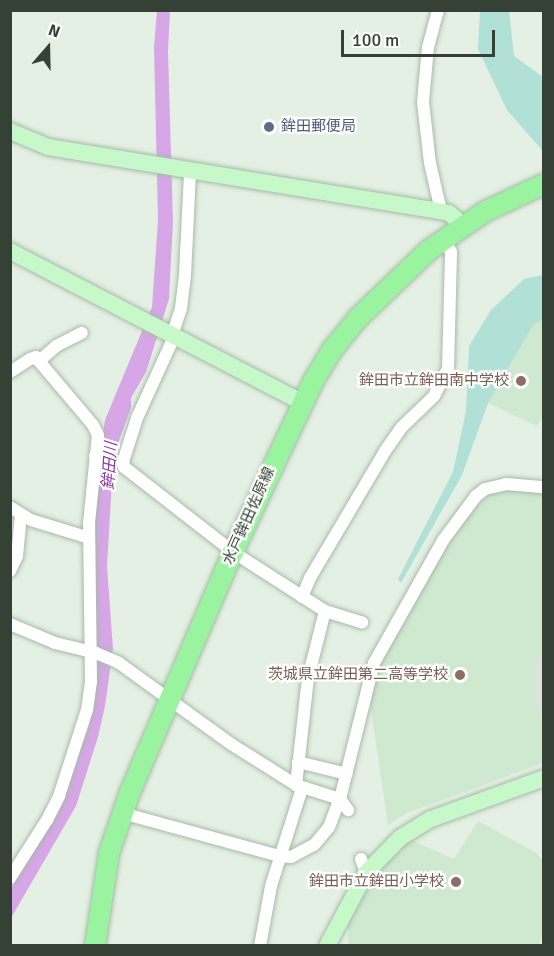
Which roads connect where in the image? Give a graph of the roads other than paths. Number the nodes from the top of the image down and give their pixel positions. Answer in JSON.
{"nodes":[{"id":1,"x":438,"y":10,"type":"edge"},
{"id":2,"x":10,"y":131,"type":"edge"},
{"id":3,"x":188,"y":171,"type":"junction"},
{"id":4,"x":543,"y":184,"type":"edge"},
{"id":5,"x":441,"y":211,"type":"junction"},
{"id":6,"x":463,"y":225,"type":"junction"},
{"id":7,"x":443,"y":238,"type":"junction"},
{"id":8,"x":10,"y":251,"type":"edge"},
{"id":9,"x":82,"y":333,"type":"dead end"},
{"id":10,"x":171,"y":335,"type":"junction"},
{"id":11,"x":39,"y":361,"type":"junction"},
{"id":12,"x":10,"y":372,"type":"edge"},
{"id":13,"x":301,"y":402,"type":"junction"},
{"id":14,"x":97,"y":456,"type":"junction"},
{"id":15,"x":122,"y":462,"type":"junction"},
{"id":16,"x":543,"y":487,"type":"edge"},
{"id":17,"x":10,"y":507,"type":"edge"},
{"id":18,"x":21,"y":515,"type":"junction"},
{"id":19,"x":89,"y":538,"type":"junction"},
{"id":20,"x":233,"y":552,"type":"junction"},
{"id":21,"x":10,"y":571,"type":"edge"},
{"id":22,"x":302,"y":597,"type":"junction"},
{"id":23,"x":325,"y":611,"type":"junction"},
{"id":24,"x":362,"y":622,"type":"dead end"},
{"id":25,"x":10,"y":624,"type":"edge"},
{"id":26,"x":94,"y":652,"type":"junction"},
{"id":27,"x":169,"y":698,"type":"junction"},
{"id":28,"x":298,"y":762,"type":"junction"},
{"id":29,"x":347,"y":774,"type":"junction"},
{"id":30,"x":543,"y":778,"type":"edge"},
{"id":31,"x":299,"y":787,"type":"junction"},
{"id":32,"x":340,"y":798,"type":"junction"},
{"id":33,"x":348,"y":810,"type":"dead end"},
{"id":34,"x":122,"y":813,"type":"junction"},
{"id":35,"x":279,"y":856,"type":"junction"},
{"id":36,"x":10,"y":878,"type":"edge"},
{"id":37,"x":95,"y":945,"type":"edge"},
{"id":38,"x":260,"y":945,"type":"edge"},
{"id":39,"x":327,"y":945,"type":"edge"}],
"edges":[{"from":1,"to":5,"type":"street"},
{"from":2,"to":3,"type":"street"},
{"from":3,"to":5,"type":"street"},
{"from":3,"to":10,"type":"street"},
{"from":4,"to":6,"type":"main road","name":"水戸鉾田佐原線"},
{"from":5,"to":6,"type":"street"},
{"from":6,"to":7,"type":"main road","name":"水戸鉾田佐原線"},
{"from":7,"to":13,"type":"main road","name":"水戸鉾田佐原線"},
{"from":7,"to":22,"type":"street"},
{"from":8,"to":10,"type":"street"},
{"from":9,"to":11,"type":"street"},
{"from":10,"to":13,"type":"street"},
{"from":10,"to":15,"type":"street"},
{"from":11,"to":12,"type":"street"},
{"from":11,"to":14,"type":"street"},
{"from":13,"to":20,"type":"main road","name":"水戸鉾田佐原線"},
{"from":14,"to":15,"type":"street"},
{"from":14,"to":19,"type":"street"},
{"from":15,"to":20,"type":"street"},
{"from":16,"to":29,"type":"street"},
{"from":17,"to":18,"type":"street"},
{"from":18,"to":19,"type":"street"},
{"from":18,"to":21,"type":"street"},
{"from":19,"to":26,"type":"street"},
{"from":20,"to":22,"type":"street"},
{"from":20,"to":27,"type":"main road","name":"水戸鉾田佐原線"},
{"from":22,"to":23,"type":"street"},
{"from":23,"to":24,"type":"street"},
{"from":23,"to":28,"type":"street"},
{"from":25,"to":26,"type":"street"},
{"from":26,"to":27,"type":"street"},
{"from":26,"to":36,"type":"street"},
{"from":27,"to":31,"type":"street"},
{"from":27,"to":34,"type":"main road","name":"水戸鉾田佐原線"},
{"from":28,"to":29,"type":"street"},
{"from":28,"to":31,"type":"street"},
{"from":29,"to":32,"type":"street"},
{"from":30,"to":39,"type":"street"},
{"from":31,"to":32,"type":"street"},
{"from":31,"to":35,"type":"street"},
{"from":32,"to":33,"type":"street"},
{"from":32,"to":35,"type":"street"},
{"from":34,"to":35,"type":"street"},
{"from":34,"to":37,"type":"main road","name":"水戸鉾田佐原線"},
{"from":35,"to":38,"type":"street"}]}
